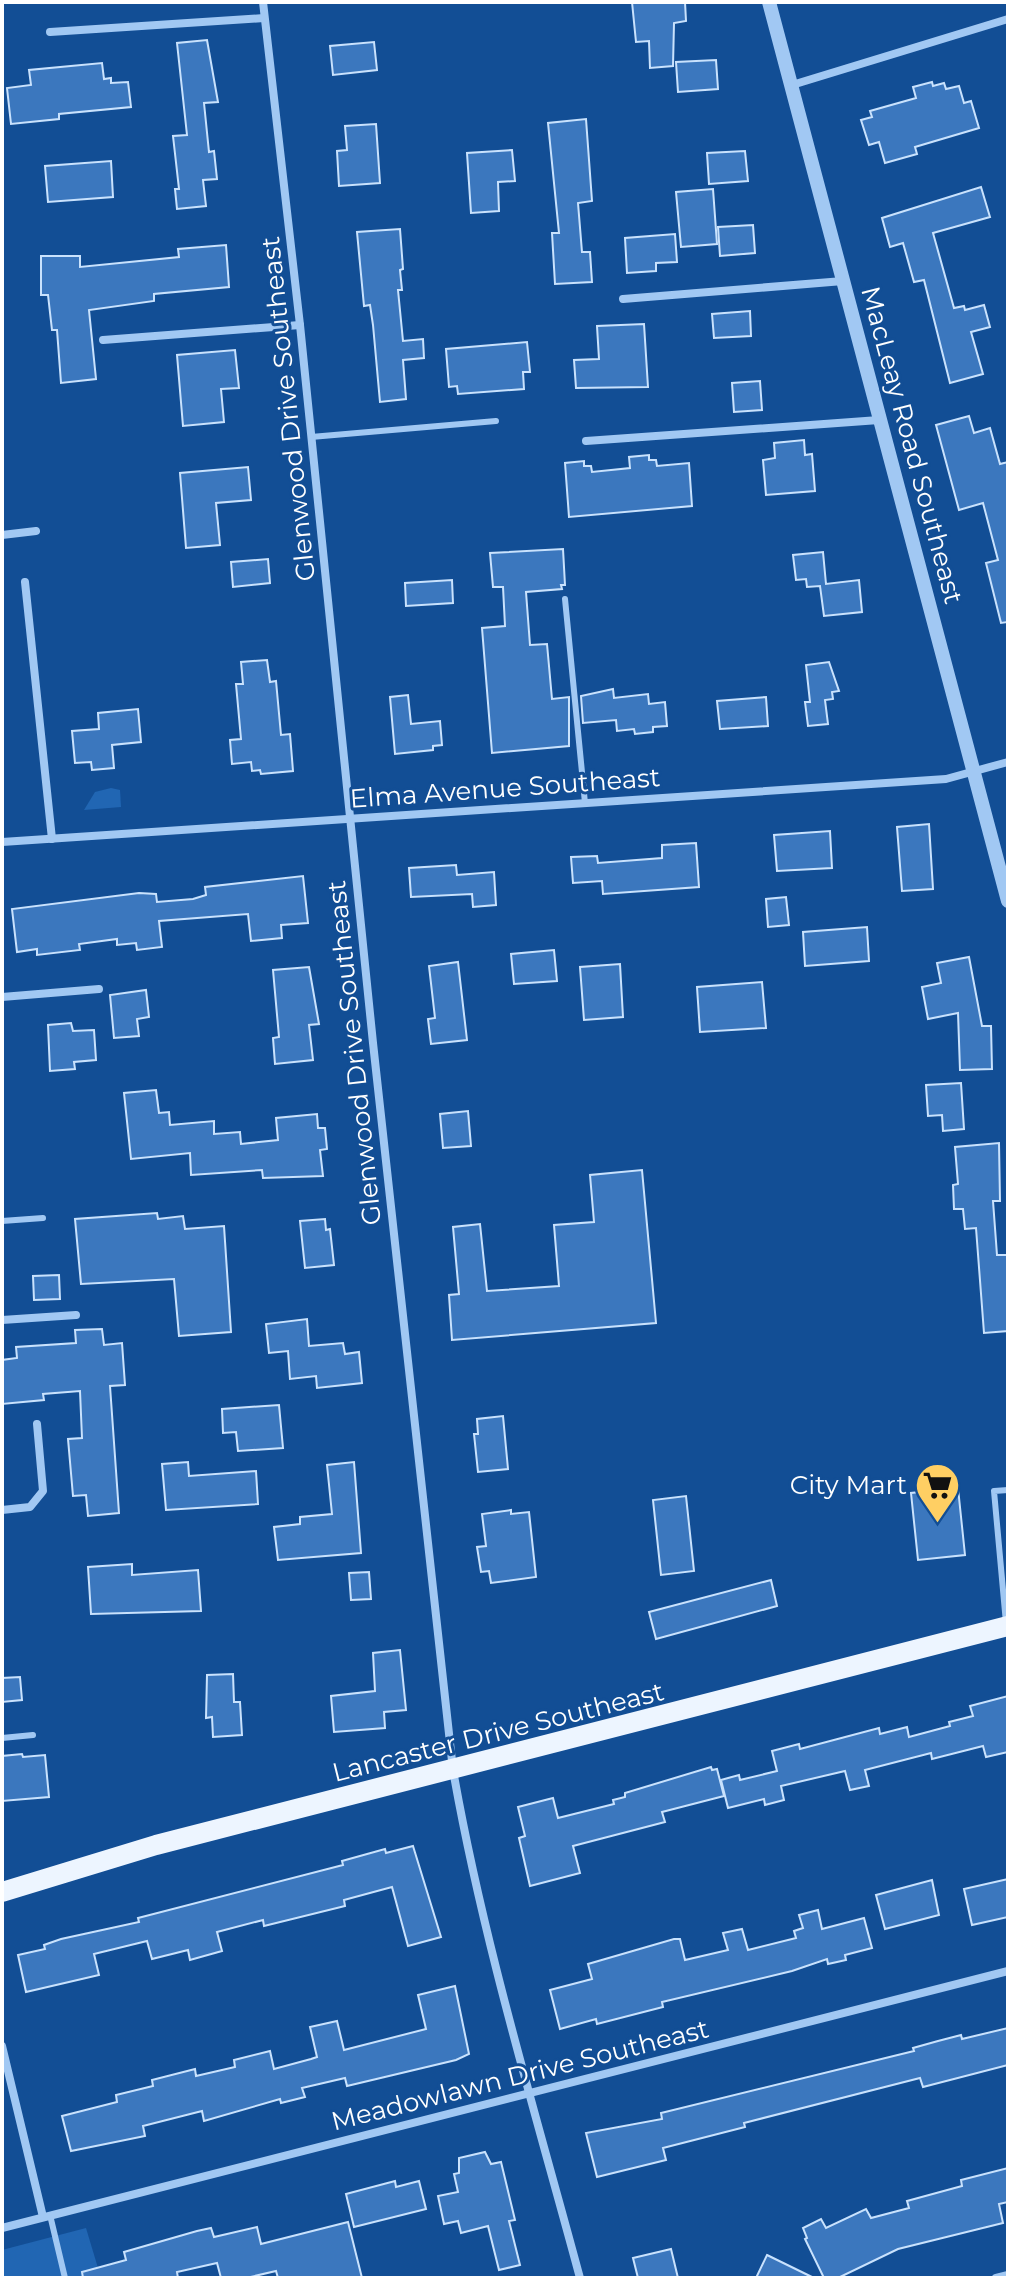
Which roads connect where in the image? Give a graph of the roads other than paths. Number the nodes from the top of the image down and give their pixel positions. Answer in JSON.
{"nodes":[{"id":1,"x":263,"y":2,"type":"edge"},
{"id":2,"x":769,"y":2,"type":"edge"},
{"id":3,"x":264,"y":18,"type":"junction"},
{"id":4,"x":1008,"y":19,"type":"edge"},
{"id":5,"x":50,"y":32,"type":"dead end"},
{"id":6,"x":792,"y":85,"type":"junction"},
{"id":7,"x":843,"y":281,"type":"junction"},
{"id":8,"x":623,"y":299,"type":"dead end"},
{"id":9,"x":300,"y":325,"type":"junction"},
{"id":10,"x":103,"y":340,"type":"dead end"},
{"id":11,"x":879,"y":420,"type":"junction"},
{"id":12,"x":496,"y":421,"type":"dead end"},
{"id":13,"x":311,"y":437,"type":"junction"},
{"id":14,"x":586,"y":441,"type":"dead end"},
{"id":15,"x":36,"y":531,"type":"dead end"},
{"id":16,"x":2,"y":535,"type":"edge"},
{"id":17,"x":25,"y":582,"type":"dead end"},
{"id":18,"x":565,"y":599,"type":"dead end"},
{"id":19,"x":1008,"y":762,"type":"edge"},
{"id":20,"x":974,"y":772,"type":"junction"},
{"id":21,"x":585,"y":803,"type":"junction"},
{"id":22,"x":350,"y":818,"type":"junction"},
{"id":23,"x":52,"y":839,"type":"junction"},
{"id":24,"x":2,"y":842,"type":"edge"},
{"id":25,"x":1008,"y":901,"type":"edge"},
{"id":26,"x":99,"y":989,"type":"dead end"},
{"id":27,"x":2,"y":997,"type":"edge"},
{"id":28,"x":43,"y":1218,"type":"dead end"},
{"id":29,"x":2,"y":1221,"type":"edge"},
{"id":30,"x":76,"y":1315,"type":"dead end"},
{"id":31,"x":2,"y":1320,"type":"edge"},
{"id":32,"x":37,"y":1424,"type":"dead end"},
{"id":33,"x":1008,"y":1490,"type":"edge"},
{"id":34,"x":2,"y":1510,"type":"edge"},
{"id":35,"x":1004,"y":1560,"type":"edge"},
{"id":36,"x":1007,"y":1626,"type":"edge"},
{"id":37,"x":33,"y":1735,"type":"dead end"},
{"id":38,"x":2,"y":1738,"type":"edge"},
{"id":39,"x":453,"y":1770,"type":"junction"},
{"id":40,"x":2,"y":1892,"type":"edge"},
{"id":41,"x":1008,"y":1971,"type":"edge"},
{"id":42,"x":2,"y":2046,"type":"edge"},
{"id":43,"x":530,"y":2093,"type":"junction"},
{"id":44,"x":46,"y":2216,"type":"junction"},
{"id":45,"x":2,"y":2228,"type":"edge"},
{"id":46,"x":1008,"y":2275,"type":"edge"},
{"id":47,"x":65,"y":2278,"type":"edge"},
{"id":48,"x":580,"y":2278,"type":"edge"},
{"id":49,"x":996,"y":2278,"type":"edge"}],
"edges":[{"from":1,"to":3,"type":"street","name":"Glenwood Drive Southeast"},
{"from":2,"to":6,"type":"street","name":"MacLeay Road Southeast"},
{"from":3,"to":5,"type":"street"},
{"from":3,"to":9,"type":"street","name":"Glenwood Drive Southeast"},
{"from":4,"to":6,"type":"street"},
{"from":6,"to":7,"type":"street","name":"MacLeay Road Southeast"},
{"from":7,"to":8,"type":"street"},
{"from":7,"to":11,"type":"street","name":"MacLeay Road Southeast"},
{"from":9,"to":10,"type":"street"},
{"from":9,"to":13,"type":"street","name":"Glenwood Drive Southeast"},
{"from":11,"to":14,"type":"street"},
{"from":11,"to":20,"type":"street","name":"MacLeay Road Southeast"},
{"from":12,"to":13,"type":"lane"},
{"from":13,"to":22,"type":"street","name":"Glenwood Drive Southeast"},
{"from":15,"to":16,"type":"street"},
{"from":17,"to":23,"type":"street"},
{"from":18,"to":21,"type":"lane"},
{"from":19,"to":20,"type":"street","name":"Elma Avenue Southeast"},
{"from":20,"to":21,"type":"street","name":"Elma Avenue Southeast"},
{"from":20,"to":25,"type":"street","name":"MacLeay Road Southeast"},
{"from":21,"to":22,"type":"street","name":"Elma Avenue Southeast"},
{"from":22,"to":23,"type":"street","name":"Elma Avenue Southeast"},
{"from":22,"to":39,"type":"street","name":"Glenwood Drive Southeast"},
{"from":23,"to":24,"type":"street","name":"Elma Avenue Southeast"},
{"from":26,"to":27,"type":"street"},
{"from":28,"to":29,"type":"lane"},
{"from":30,"to":31,"type":"street"},
{"from":32,"to":34,"type":"street"},
{"from":33,"to":35,"type":"lane"},
{"from":35,"to":36,"type":"lane"},
{"from":36,"to":39,"type":"main road","name":"Lancaster Drive Southeast"},
{"from":37,"to":38,"type":"lane"},
{"from":39,"to":40,"type":"main road","name":"Lancaster Drive Southeast"},
{"from":39,"to":43,"type":"street","name":"Glenwood Drive Southeast"},
{"from":41,"to":43,"type":"street","name":"Meadowlawn Drive Southeast"},
{"from":42,"to":44,"type":"street"},
{"from":43,"to":44,"type":"street","name":"Meadowlawn Drive Southeast"},
{"from":43,"to":48,"type":"street","name":"Glenwood Drive Southeast"},
{"from":44,"to":45,"type":"street","name":"Meadowlawn Drive Southeast"},
{"from":44,"to":47,"type":"lane"},
{"from":46,"to":49,"type":"street"}]}
